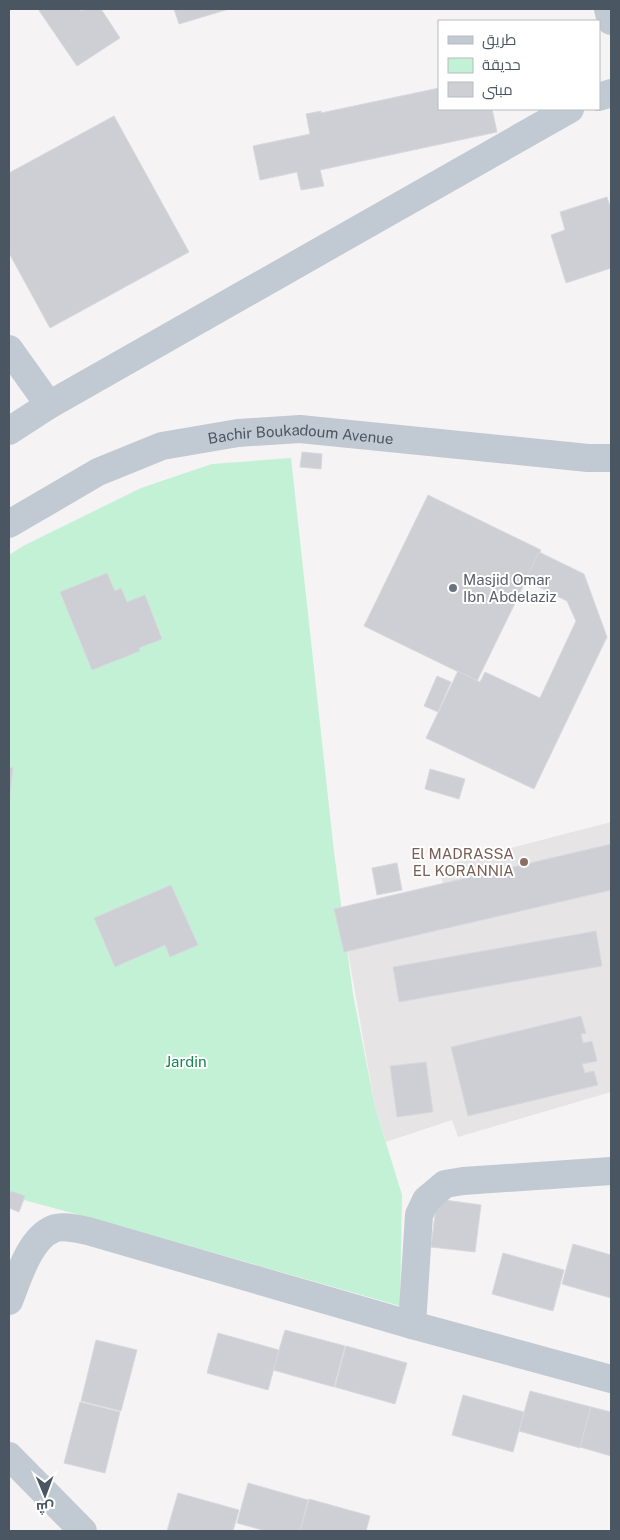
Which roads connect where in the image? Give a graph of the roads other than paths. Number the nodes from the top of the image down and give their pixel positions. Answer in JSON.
{"nodes":[{"id":1,"x":608,"y":9,"type":"edge"},
{"id":2,"x":611,"y":21,"type":"edge"},
{"id":3,"x":568,"y":110,"type":"edge"},
{"id":4,"x":9,"y":349,"type":"edge"},
{"id":5,"x":49,"y":405,"type":"junction"},
{"id":6,"x":9,"y":430,"type":"edge"},
{"id":7,"x":611,"y":458,"type":"edge"},
{"id":8,"x":9,"y":524,"type":"edge"},
{"id":9,"x":611,"y":1171,"type":"edge"},
{"id":10,"x":9,"y":1301,"type":"edge"},
{"id":11,"x":412,"y":1325,"type":"junction"},
{"id":12,"x":611,"y":1378,"type":"edge"},
{"id":13,"x":9,"y":1456,"type":"edge"},
{"id":14,"x":83,"y":1531,"type":"edge"}],
"edges":[{"from":1,"to":2,"type":"street"},
{"from":3,"to":5,"type":"street"},
{"from":4,"to":5,"type":"street"},
{"from":5,"to":6,"type":"street"},
{"from":7,"to":8,"type":"street","name":"Bachir Boukadoum Avenue"},
{"from":9,"to":11,"type":"street"},
{"from":10,"to":11,"type":"street"},
{"from":11,"to":12,"type":"street"},
{"from":13,"to":14,"type":"street"}]}
